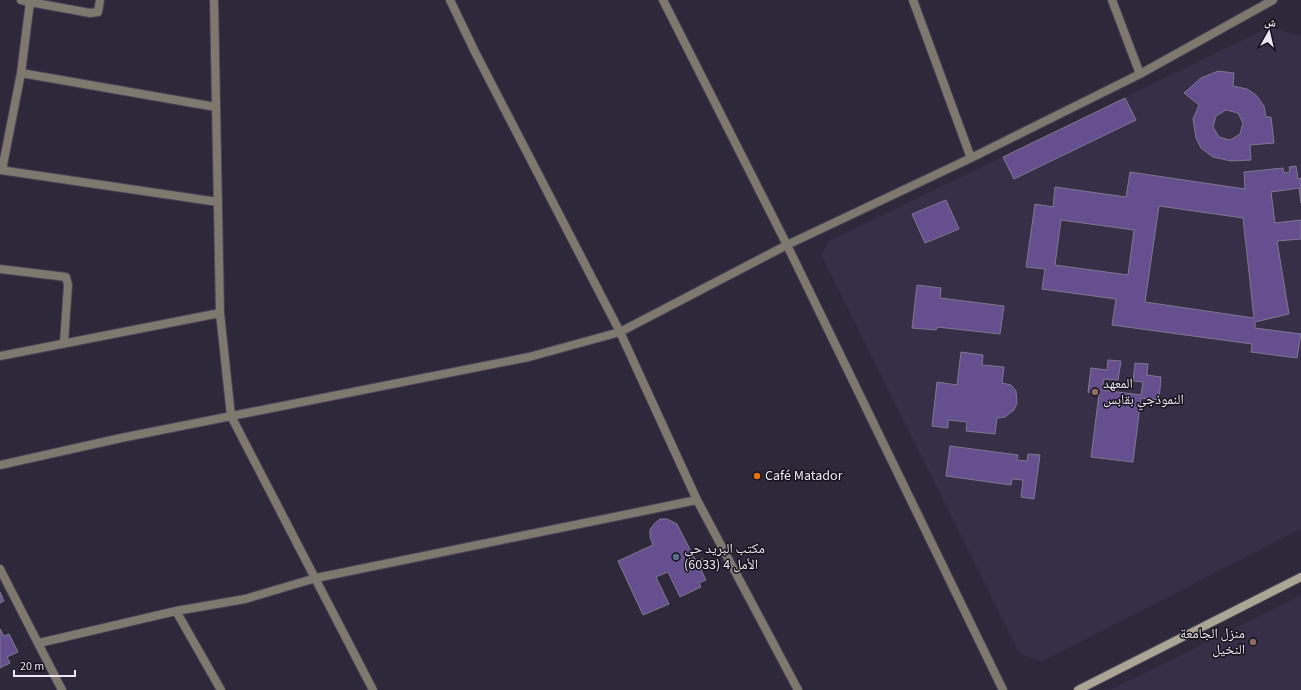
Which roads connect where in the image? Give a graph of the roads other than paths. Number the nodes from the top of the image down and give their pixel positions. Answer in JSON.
{"nodes":[{"id":1,"x":21,"y":0,"type":"edge"},
{"id":2,"x":100,"y":0,"type":"edge"},
{"id":3,"x":214,"y":0,"type":"edge"},
{"id":4,"x":450,"y":0,"type":"edge"},
{"id":5,"x":663,"y":0,"type":"edge"},
{"id":6,"x":913,"y":0,"type":"edge"},
{"id":7,"x":1112,"y":0,"type":"edge"},
{"id":8,"x":1273,"y":0,"type":"edge"},
{"id":9,"x":30,"y":2,"type":"junction"},
{"id":10,"x":21,"y":73,"type":"junction"},
{"id":11,"x":1140,"y":74,"type":"junction"},
{"id":12,"x":216,"y":107,"type":"junction"},
{"id":13,"x":971,"y":158,"type":"junction"},
{"id":14,"x":1,"y":170,"type":"edge"},
{"id":15,"x":218,"y":202,"type":"junction"},
{"id":16,"x":787,"y":245,"type":"junction"},
{"id":17,"x":0,"y":269,"type":"edge"},
{"id":18,"x":220,"y":313,"type":"junction"},
{"id":19,"x":620,"y":332,"type":"junction"},
{"id":20,"x":64,"y":343,"type":"junction"},
{"id":21,"x":0,"y":356,"type":"edge"},
{"id":22,"x":231,"y":416,"type":"junction"},
{"id":23,"x":0,"y":465,"type":"edge"},
{"id":24,"x":697,"y":500,"type":"junction"},
{"id":25,"x":0,"y":569,"type":"edge"},
{"id":26,"x":1301,"y":577,"type":"edge"},
{"id":27,"x":316,"y":578,"type":"junction"},
{"id":28,"x":176,"y":611,"type":"junction"},
{"id":29,"x":39,"y":643,"type":"junction"},
{"id":30,"x":62,"y":690,"type":"edge"},
{"id":31,"x":220,"y":690,"type":"edge"},
{"id":32,"x":373,"y":690,"type":"edge"},
{"id":33,"x":798,"y":690,"type":"edge"},
{"id":34,"x":1003,"y":690,"type":"edge"},
{"id":35,"x":1078,"y":690,"type":"edge"}],
"edges":[{"from":1,"to":9,"type":"street"},
{"from":2,"to":9,"type":"street"},
{"from":3,"to":12,"type":"street"},
{"from":4,"to":19,"type":"street"},
{"from":5,"to":16,"type":"street"},
{"from":6,"to":13,"type":"street"},
{"from":7,"to":11,"type":"street"},
{"from":8,"to":11,"type":"street"},
{"from":9,"to":10,"type":"street"},
{"from":10,"to":12,"type":"street"},
{"from":10,"to":14,"type":"street"},
{"from":11,"to":13,"type":"street"},
{"from":12,"to":15,"type":"street"},
{"from":13,"to":16,"type":"street"},
{"from":14,"to":15,"type":"street"},
{"from":15,"to":18,"type":"street"},
{"from":16,"to":19,"type":"street"},
{"from":16,"to":34,"type":"street"},
{"from":17,"to":20,"type":"street"},
{"from":18,"to":20,"type":"street"},
{"from":18,"to":22,"type":"street"},
{"from":19,"to":22,"type":"street"},
{"from":19,"to":24,"type":"street"},
{"from":20,"to":21,"type":"street"},
{"from":22,"to":23,"type":"street"},
{"from":22,"to":27,"type":"street"},
{"from":24,"to":27,"type":"street"},
{"from":24,"to":33,"type":"street"},
{"from":25,"to":29,"type":"street"},
{"from":26,"to":35,"type":"street"},
{"from":27,"to":28,"type":"street"},
{"from":27,"to":32,"type":"street"},
{"from":28,"to":29,"type":"street"},
{"from":28,"to":31,"type":"street"},
{"from":29,"to":30,"type":"street"}]}
